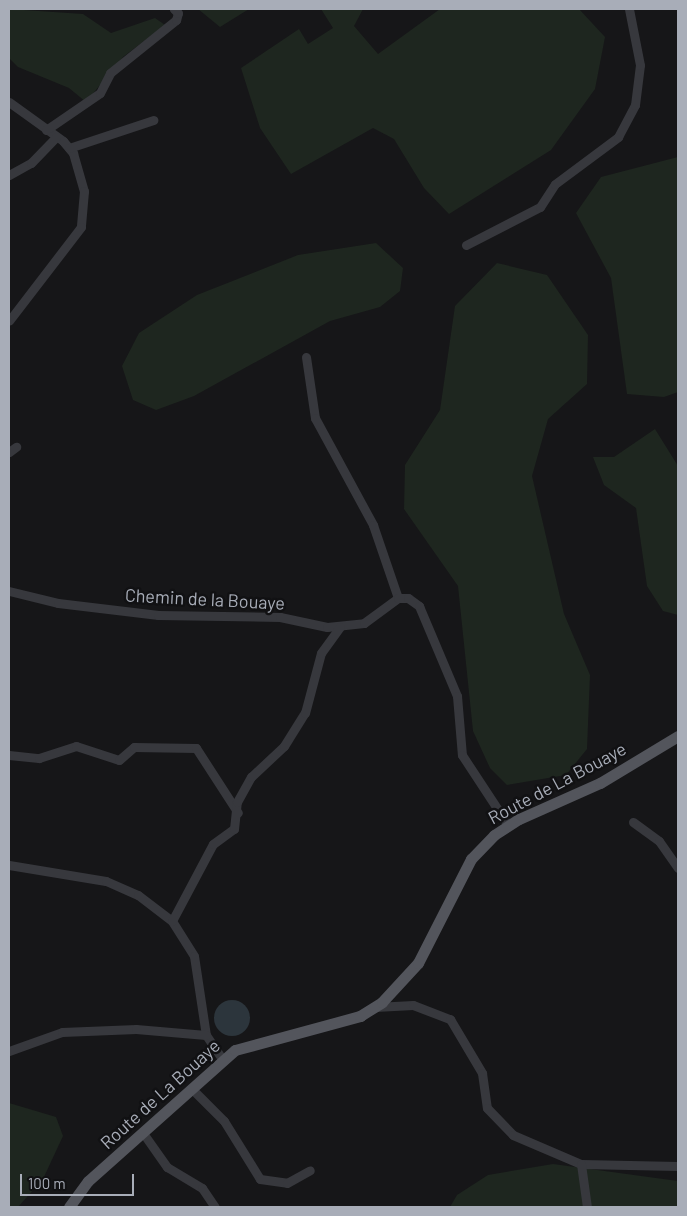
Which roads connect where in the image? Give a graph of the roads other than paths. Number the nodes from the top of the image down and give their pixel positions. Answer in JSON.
{"nodes":[{"id":1,"x":174,"y":9,"type":"edge"},
{"id":2,"x":629,"y":9,"type":"edge"},
{"id":3,"x":9,"y":102,"type":"edge"},
{"id":4,"x":153,"y":120,"type":"dead end"},
{"id":5,"x":46,"y":130,"type":"junction"},
{"id":6,"x":56,"y":137,"type":"junction"},
{"id":7,"x":69,"y":148,"type":"junction"},
{"id":8,"x":9,"y":175,"type":"edge"},
{"id":9,"x":466,"y":244,"type":"dead end"},
{"id":10,"x":9,"y":321,"type":"edge"},
{"id":11,"x":306,"y":357,"type":"dead end"},
{"id":12,"x":9,"y":591,"type":"edge"},
{"id":13,"x":398,"y":598,"type":"junction"},
{"id":14,"x":340,"y":627,"type":"junction"},
{"id":15,"x":678,"y":736,"type":"edge"},
{"id":16,"x":9,"y":755,"type":"edge"},
{"id":17,"x":238,"y":813,"type":"junction"},
{"id":18,"x":633,"y":822,"type":"dead end"},
{"id":19,"x":508,"y":824,"type":"junction"},
{"id":20,"x":9,"y":865,"type":"edge"},
{"id":21,"x":678,"y":868,"type":"edge"},
{"id":22,"x":172,"y":921,"type":"junction"},
{"id":23,"x":375,"y":1007,"type":"junction"},
{"id":24,"x":206,"y":1035,"type":"junction"},
{"id":25,"x":9,"y":1051,"type":"edge"},
{"id":26,"x":222,"y":1059,"type":"junction"},
{"id":27,"x":193,"y":1090,"type":"junction"},
{"id":28,"x":143,"y":1133,"type":"junction"},
{"id":29,"x":581,"y":1164,"type":"junction"},
{"id":30,"x":678,"y":1166,"type":"edge"},
{"id":31,"x":310,"y":1170,"type":"dead end"},
{"id":32,"x":68,"y":1207,"type":"edge"},
{"id":33,"x":215,"y":1207,"type":"edge"},
{"id":34,"x":587,"y":1207,"type":"edge"}],
"edges":[{"from":1,"to":5,"type":"street"},
{"from":2,"to":9,"type":"street"},
{"from":3,"to":5,"type":"street"},
{"from":4,"to":7,"type":"street"},
{"from":5,"to":6,"type":"street"},
{"from":6,"to":7,"type":"street"},
{"from":6,"to":8,"type":"street"},
{"from":7,"to":10,"type":"street"},
{"from":11,"to":13,"type":"street"},
{"from":12,"to":14,"type":"street","name":"Chemin de la Bouaye"},
{"from":13,"to":14,"type":"street","name":"Chemin de la Bouaye"},
{"from":13,"to":19,"type":"street"},
{"from":14,"to":17,"type":"street"},
{"from":15,"to":19,"type":"main road","name":"Route de La Bouaye"},
{"from":16,"to":17,"type":"street"},
{"from":17,"to":22,"type":"street"},
{"from":18,"to":21,"type":"street"},
{"from":19,"to":23,"type":"main road","name":"Route de La Bouaye"},
{"from":20,"to":22,"type":"street"},
{"from":22,"to":24,"type":"street"},
{"from":23,"to":26,"type":"main road","name":"Route de La Bouaye"},
{"from":23,"to":29,"type":"street"},
{"from":24,"to":25,"type":"street"},
{"from":24,"to":26,"type":"street"},
{"from":26,"to":27,"type":"main road","name":"Route de La Bouaye"},
{"from":27,"to":28,"type":"main road","name":"Route de La Bouaye"},
{"from":27,"to":31,"type":"street"},
{"from":28,"to":32,"type":"main road","name":"Route de La Bouaye"},
{"from":28,"to":33,"type":"street"},
{"from":29,"to":30,"type":"street"},
{"from":29,"to":34,"type":"street"}]}
